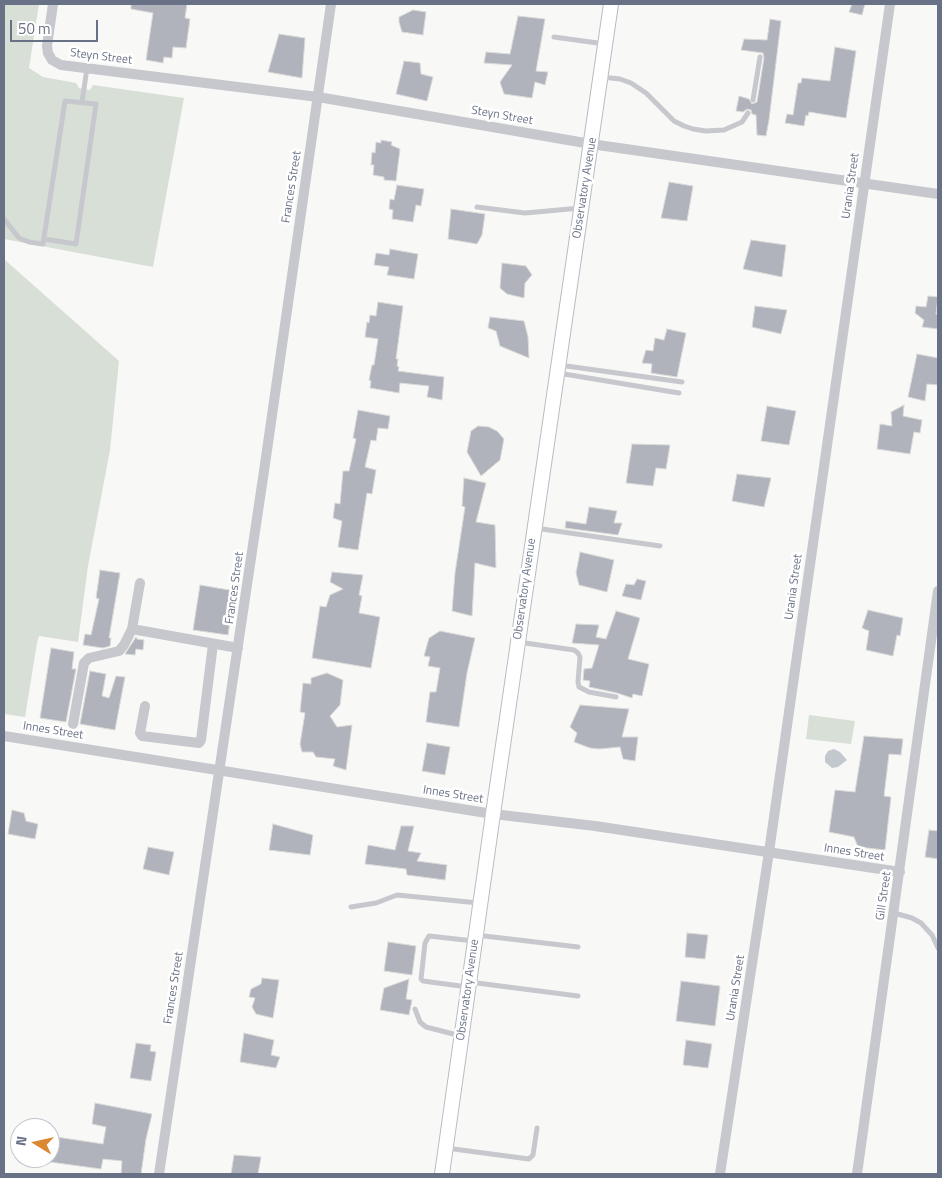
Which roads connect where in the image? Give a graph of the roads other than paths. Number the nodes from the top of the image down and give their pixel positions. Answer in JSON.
{"nodes":[{"id":1,"x":53,"y":4,"type":"edge"},
{"id":2,"x":331,"y":4,"type":"edge"},
{"id":3,"x":611,"y":4,"type":"edge"},
{"id":4,"x":890,"y":4,"type":"edge"},
{"id":5,"x":554,"y":38,"type":"dead end"},
{"id":6,"x":606,"y":44,"type":"junction"},
{"id":7,"x":760,"y":57,"type":"dead end"},
{"id":8,"x":87,"y":68,"type":"junction"},
{"id":9,"x":602,"y":77,"type":"junction"},
{"id":10,"x":318,"y":97,"type":"junction"},
{"id":11,"x":753,"y":100,"type":"dead end"},
{"id":12,"x":82,"y":102,"type":"junction"},
{"id":13,"x":748,"y":114,"type":"dead end"},
{"id":14,"x":591,"y":144,"type":"junction"},
{"id":15,"x":864,"y":183,"type":"junction"},
{"id":16,"x":938,"y":194,"type":"edge"},
{"id":17,"x":477,"y":206,"type":"dead end"},
{"id":18,"x":582,"y":208,"type":"junction"},
{"id":19,"x":4,"y":219,"type":"edge"},
{"id":20,"x":44,"y":239,"type":"junction"},
{"id":21,"x":558,"y":369,"type":"junction"},
{"id":22,"x":682,"y":382,"type":"dead end"},
{"id":23,"x":680,"y":392,"type":"dead end"},
{"id":24,"x":534,"y":528,"type":"junction"},
{"id":25,"x":660,"y":546,"type":"dead end"},
{"id":26,"x":140,"y":583,"type":"dead end"},
{"id":27,"x":938,"y":591,"type":"edge"},
{"id":28,"x":132,"y":629,"type":"junction"},
{"id":29,"x":518,"y":642,"type":"junction"},
{"id":30,"x":213,"y":644,"type":"junction"},
{"id":31,"x":238,"y":648,"type":"junction"},
{"id":32,"x":616,"y":697,"type":"dead end"},
{"id":33,"x":145,"y":706,"type":"dead end"},
{"id":34,"x":73,"y":724,"type":"dead end"},
{"id":35,"x":4,"y":736,"type":"edge"},
{"id":36,"x":220,"y":771,"type":"junction"},
{"id":37,"x":493,"y":814,"type":"junction"},
{"id":38,"x":769,"y":852,"type":"junction"},
{"id":39,"x":900,"y":872,"type":"junction"},
{"id":40,"x":480,"y":903,"type":"junction"},
{"id":41,"x":351,"y":907,"type":"dead end"},
{"id":42,"x":894,"y":913,"type":"junction"},
{"id":43,"x":475,"y":938,"type":"junction"},
{"id":44,"x":578,"y":947,"type":"dead end"},
{"id":45,"x":938,"y":948,"type":"edge"},
{"id":46,"x":468,"y":985,"type":"junction"},
{"id":47,"x":578,"y":996,"type":"dead end"},
{"id":48,"x":416,"y":1009,"type":"dead end"},
{"id":49,"x":461,"y":1036,"type":"junction"},
{"id":50,"x":537,"y":1128,"type":"dead end"},
{"id":51,"x":445,"y":1148,"type":"junction"},
{"id":52,"x":159,"y":1174,"type":"edge"},
{"id":53,"x":442,"y":1174,"type":"edge"},
{"id":54,"x":720,"y":1174,"type":"edge"},
{"id":55,"x":857,"y":1174,"type":"edge"}],
"edges":[{"from":1,"to":8,"type":"street","name":"Steyn Street"},
{"from":2,"to":10,"type":"street","name":"Frances Street"},
{"from":3,"to":6,"type":"main road","name":"Observatory Avenue"},
{"from":4,"to":15,"type":"street","name":"Urania Street"},
{"from":5,"to":6,"type":"lane"},
{"from":6,"to":9,"type":"main road","name":"Observatory Avenue"},
{"from":7,"to":11,"type":"lane"},
{"from":8,"to":10,"type":"street","name":"Steyn Street"},
{"from":8,"to":12,"type":"lane"},
{"from":9,"to":13,"type":"lane"},
{"from":9,"to":14,"type":"main road","name":"Observatory Avenue"},
{"from":10,"to":14,"type":"street","name":"Steyn Street"},
{"from":10,"to":31,"type":"street","name":"Frances Street"},
{"from":12,"to":20,"type":"lane"},
{"from":12,"to":20,"type":"lane"},
{"from":14,"to":15,"type":"street","name":"Steyn Street"},
{"from":14,"to":18,"type":"main road","name":"Observatory Avenue"},
{"from":15,"to":16,"type":"street","name":"Steyn Street"},
{"from":15,"to":38,"type":"street","name":"Urania Street"},
{"from":17,"to":18,"type":"lane"},
{"from":18,"to":21,"type":"main road","name":"Observatory Avenue"},
{"from":19,"to":20,"type":"lane"},
{"from":21,"to":22,"type":"lane"},
{"from":21,"to":23,"type":"lane"},
{"from":21,"to":24,"type":"main road","name":"Observatory Avenue"},
{"from":24,"to":25,"type":"lane"},
{"from":24,"to":29,"type":"main road","name":"Observatory Avenue"},
{"from":26,"to":28,"type":"street"},
{"from":27,"to":39,"type":"street","name":"Gill Street"},
{"from":28,"to":30,"type":"street"},
{"from":28,"to":34,"type":"street"},
{"from":29,"to":32,"type":"lane"},
{"from":29,"to":37,"type":"main road","name":"Observatory Avenue"},
{"from":30,"to":31,"type":"street"},
{"from":30,"to":33,"type":"street"},
{"from":31,"to":36,"type":"street","name":"Frances Street"},
{"from":35,"to":36,"type":"street","name":"Innes Street"},
{"from":36,"to":37,"type":"street","name":"Innes Street"},
{"from":36,"to":52,"type":"street","name":"Frances Street"},
{"from":37,"to":38,"type":"street","name":"Innes Street"},
{"from":37,"to":40,"type":"main road","name":"Observatory Avenue"},
{"from":38,"to":39,"type":"street","name":"Innes Street"},
{"from":38,"to":54,"type":"street","name":"Urania Street"},
{"from":39,"to":42,"type":"street","name":"Gill Street"},
{"from":40,"to":41,"type":"lane"},
{"from":40,"to":43,"type":"main road","name":"Observatory Avenue"},
{"from":42,"to":45,"type":"lane"},
{"from":42,"to":55,"type":"street","name":"Gill Street"},
{"from":43,"to":44,"type":"lane"},
{"from":43,"to":46,"type":"main road","name":"Observatory Avenue"},
{"from":43,"to":46,"type":"lane"},
{"from":46,"to":47,"type":"lane"},
{"from":46,"to":49,"type":"main road","name":"Observatory Avenue"},
{"from":48,"to":49,"type":"lane"},
{"from":49,"to":51,"type":"main road","name":"Observatory Avenue"},
{"from":50,"to":51,"type":"lane"},
{"from":51,"to":53,"type":"main road","name":"Observatory Avenue"}]}
